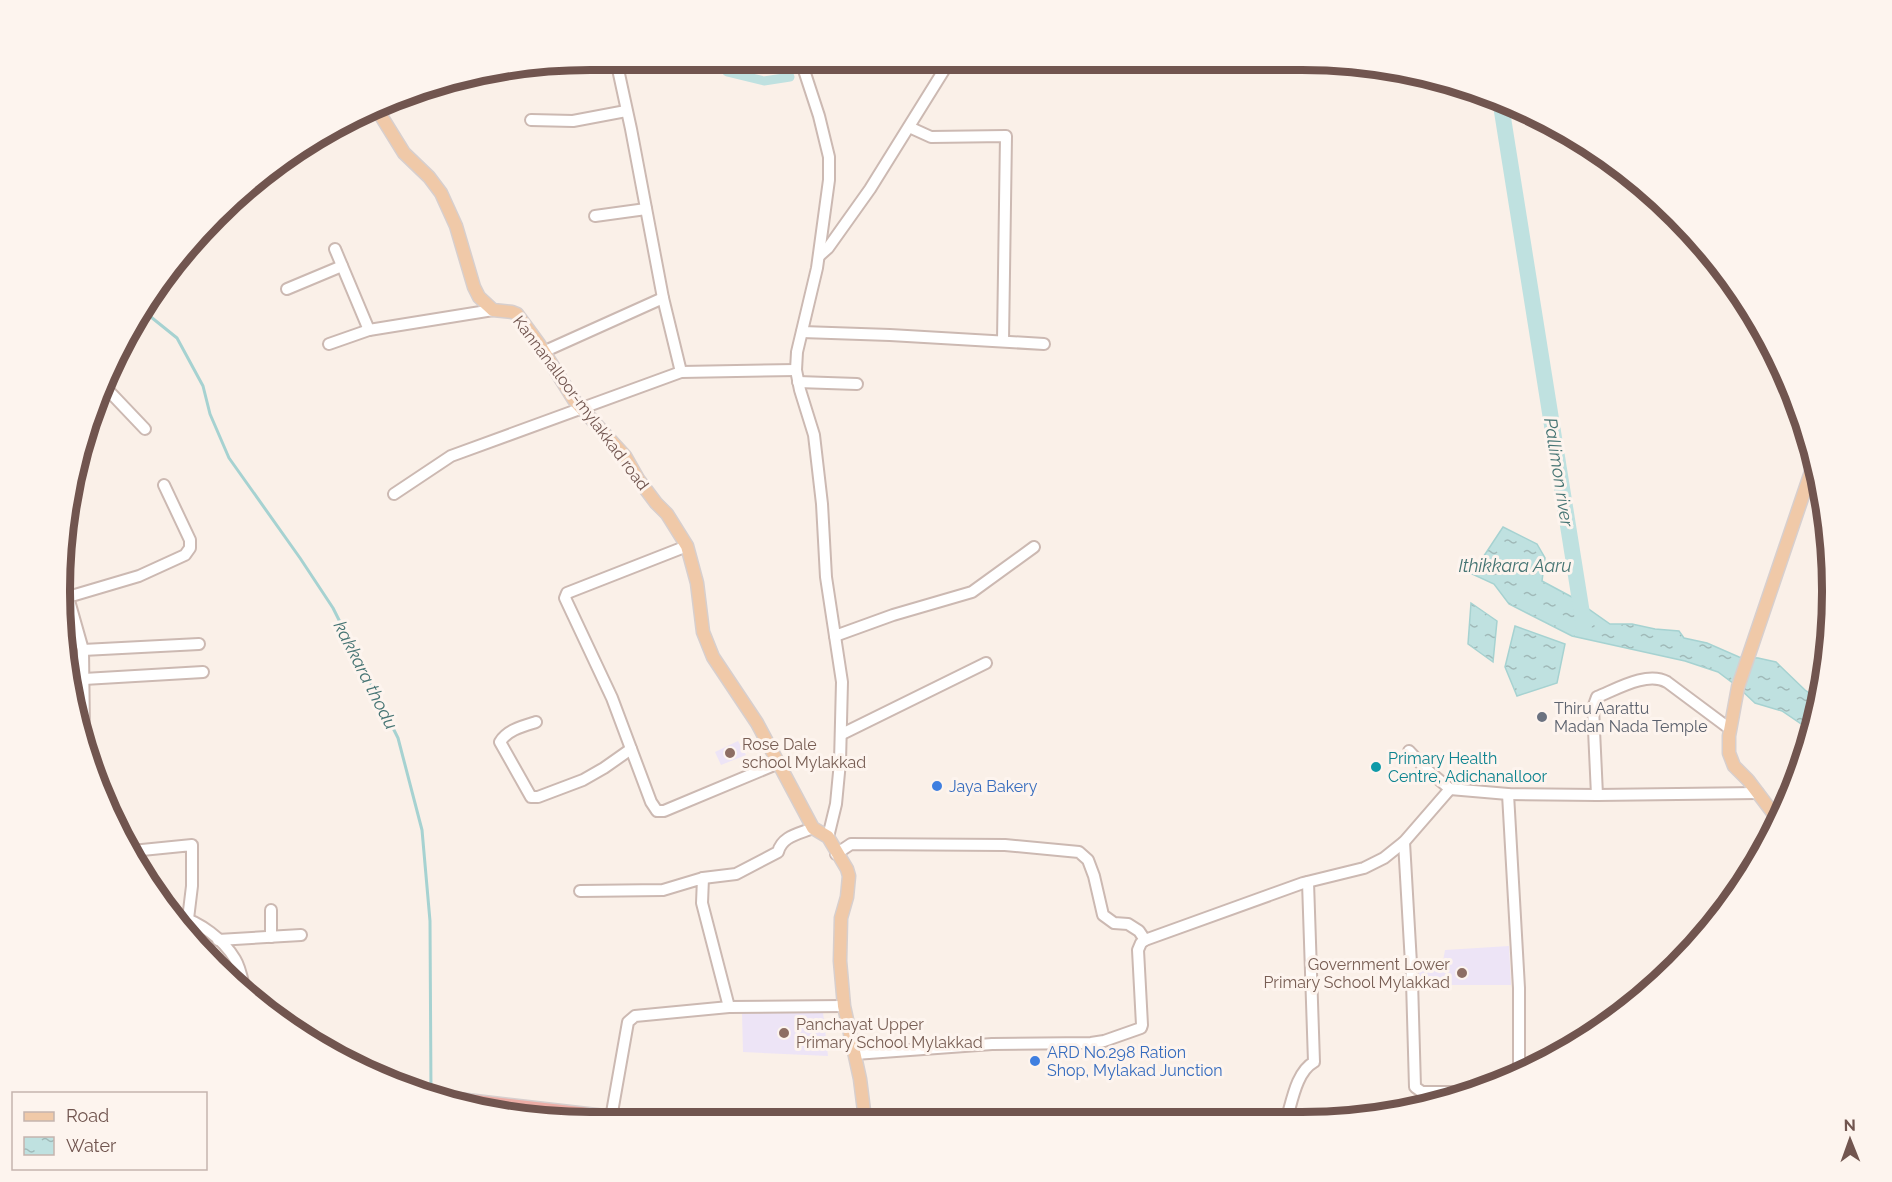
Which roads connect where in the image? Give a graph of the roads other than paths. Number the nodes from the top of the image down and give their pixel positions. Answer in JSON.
{"nodes":[{"id":1,"x":618,"y":70,"type":"edge"},
{"id":2,"x":804,"y":70,"type":"edge"},
{"id":3,"x":944,"y":70,"type":"edge"},
{"id":4,"x":626,"y":111,"type":"junction"},
{"id":5,"x":381,"y":115,"type":"edge"},
{"id":6,"x":531,"y":120,"type":"dead end"},
{"id":7,"x":909,"y":127,"type":"junction"},
{"id":8,"x":646,"y":209,"type":"junction"},
{"id":9,"x":595,"y":216,"type":"dead end"},
{"id":10,"x":335,"y":249,"type":"dead end"},
{"id":11,"x":819,"y":256,"type":"junction"},
{"id":12,"x":342,"y":266,"type":"junction"},
{"id":13,"x":287,"y":289,"type":"dead end"},
{"id":14,"x":663,"y":298,"type":"junction"},
{"id":15,"x":493,"y":310,"type":"junction"},
{"id":16,"x":369,"y":330,"type":"junction"},
{"id":17,"x":802,"y":332,"type":"junction"},
{"id":18,"x":1003,"y":341,"type":"junction"},
{"id":19,"x":329,"y":344,"type":"dead end"},
{"id":20,"x":1044,"y":344,"type":"dead end"},
{"id":21,"x":543,"y":352,"type":"junction"},
{"id":22,"x":796,"y":370,"type":"junction"},
{"id":23,"x":681,"y":372,"type":"junction"},
{"id":24,"x":798,"y":382,"type":"junction"},
{"id":25,"x":857,"y":384,"type":"dead end"},
{"id":26,"x":110,"y":393,"type":"edge"},
{"id":27,"x":582,"y":408,"type":"junction"},
{"id":28,"x":145,"y":429,"type":"dead end"},
{"id":29,"x":1809,"y":478,"type":"edge"},
{"id":30,"x":164,"y":486,"type":"dead end"},
{"id":31,"x":394,"y":494,"type":"dead end"},
{"id":32,"x":687,"y":546,"type":"junction"},
{"id":33,"x":1034,"y":547,"type":"dead end"},
{"id":34,"x":70,"y":596,"type":"edge"},
{"id":35,"x":71,"y":607,"type":"edge"},
{"id":36,"x":835,"y":636,"type":"junction"},
{"id":37,"x":199,"y":644,"type":"dead end"},
{"id":38,"x":83,"y":650,"type":"junction"},
{"id":39,"x":986,"y":663,"type":"dead end"},
{"id":40,"x":203,"y":672,"type":"dead end"},
{"id":41,"x":84,"y":679,"type":"junction"},
{"id":42,"x":84,"y":707,"type":"edge"},
{"id":43,"x":536,"y":722,"type":"dead end"},
{"id":44,"x":1730,"y":729,"type":"junction"},
{"id":45,"x":842,"y":734,"type":"junction"},
{"id":46,"x":631,"y":749,"type":"junction"},
{"id":47,"x":1409,"y":751,"type":"dead end"},
{"id":48,"x":779,"y":763,"type":"junction"},
{"id":49,"x":1450,"y":789,"type":"junction"},
{"id":50,"x":1758,"y":793,"type":"junction"},
{"id":51,"x":1508,"y":794,"type":"junction"},
{"id":52,"x":1597,"y":795,"type":"junction"},
{"id":53,"x":1772,"y":812,"type":"edge"},
{"id":54,"x":813,"y":828,"type":"junction"},
{"id":55,"x":828,"y":837,"type":"junction"},
{"id":56,"x":1404,"y":842,"type":"junction"},
{"id":57,"x":140,"y":850,"type":"edge"},
{"id":58,"x":836,"y":854,"type":"junction"},
{"id":59,"x":704,"y":878,"type":"junction"},
{"id":60,"x":1308,"y":882,"type":"junction"},
{"id":61,"x":580,"y":891,"type":"dead end"},
{"id":62,"x":271,"y":910,"type":"dead end"},
{"id":63,"x":184,"y":915,"type":"edge"},
{"id":64,"x":189,"y":921,"type":"edge"},
{"id":65,"x":301,"y":935,"type":"dead end"},
{"id":66,"x":271,"y":937,"type":"junction"},
{"id":67,"x":218,"y":940,"type":"junction"},
{"id":68,"x":1145,"y":940,"type":"junction"},
{"id":69,"x":240,"y":975,"type":"edge"},
{"id":70,"x":844,"y":1006,"type":"junction"},
{"id":71,"x":729,"y":1007,"type":"junction"},
{"id":72,"x":855,"y":1054,"type":"junction"},
{"id":73,"x":1519,"y":1063,"type":"edge"},
{"id":74,"x":1442,"y":1092,"type":"edge"},
{"id":75,"x":611,"y":1112,"type":"edge"},
{"id":76,"x":864,"y":1112,"type":"edge"},
{"id":77,"x":1289,"y":1112,"type":"edge"}],
"edges":[{"from":1,"to":4,"type":"street"},
{"from":2,"to":11,"type":"street"},
{"from":3,"to":7,"type":"street"},
{"from":4,"to":6,"type":"street"},
{"from":4,"to":8,"type":"street"},
{"from":5,"to":15,"type":"main road","name":"Kannanalloor-mylakkad road"},
{"from":7,"to":11,"type":"street"},
{"from":7,"to":18,"type":"street"},
{"from":8,"to":9,"type":"street"},
{"from":8,"to":14,"type":"street"},
{"from":10,"to":12,"type":"street"},
{"from":11,"to":17,"type":"street"},
{"from":12,"to":13,"type":"street"},
{"from":12,"to":16,"type":"street"},
{"from":14,"to":21,"type":"street"},
{"from":14,"to":23,"type":"street"},
{"from":15,"to":16,"type":"street"},
{"from":15,"to":21,"type":"main road","name":"Kannanalloor-mylakkad road"},
{"from":16,"to":19,"type":"street"},
{"from":17,"to":18,"type":"street"},
{"from":17,"to":22,"type":"street"},
{"from":18,"to":20,"type":"street"},
{"from":21,"to":27,"type":"main road","name":"Kannanalloor-mylakkad road"},
{"from":22,"to":23,"type":"street"},
{"from":22,"to":24,"type":"street"},
{"from":23,"to":27,"type":"street"},
{"from":24,"to":25,"type":"street"},
{"from":24,"to":36,"type":"street"},
{"from":26,"to":28,"type":"street"},
{"from":27,"to":31,"type":"street"},
{"from":27,"to":32,"type":"main road","name":"Kannanalloor-mylakkad road"},
{"from":29,"to":44,"type":"main road"},
{"from":30,"to":34,"type":"street"},
{"from":32,"to":46,"type":"street"},
{"from":32,"to":48,"type":"main road","name":"Kannanalloor-mylakkad road"},
{"from":33,"to":36,"type":"street"},
{"from":35,"to":38,"type":"street"},
{"from":36,"to":45,"type":"street"},
{"from":37,"to":38,"type":"street"},
{"from":38,"to":41,"type":"street"},
{"from":39,"to":45,"type":"street"},
{"from":40,"to":41,"type":"street"},
{"from":41,"to":42,"type":"street"},
{"from":43,"to":46,"type":"street"},
{"from":44,"to":50,"type":"main road"},
{"from":44,"to":52,"type":"street"},
{"from":45,"to":55,"type":"street"},
{"from":46,"to":48,"type":"street"},
{"from":47,"to":49,"type":"street"},
{"from":48,"to":54,"type":"main road","name":"Kannanalloor-mylakkad road"},
{"from":49,"to":51,"type":"street"},
{"from":49,"to":56,"type":"street"},
{"from":50,"to":52,"type":"street"},
{"from":50,"to":53,"type":"main road"},
{"from":51,"to":52,"type":"street"},
{"from":51,"to":73,"type":"street"},
{"from":54,"to":55,"type":"main road"},
{"from":54,"to":59,"type":"street"},
{"from":55,"to":58,"type":"main road"},
{"from":56,"to":60,"type":"street"},
{"from":56,"to":74,"type":"street"},
{"from":57,"to":63,"type":"street"},
{"from":58,"to":68,"type":"street"},
{"from":58,"to":70,"type":"main road"},
{"from":59,"to":61,"type":"street"},
{"from":59,"to":71,"type":"street"},
{"from":60,"to":68,"type":"street"},
{"from":60,"to":77,"type":"street"},
{"from":62,"to":66,"type":"street"},
{"from":64,"to":67,"type":"street"},
{"from":65,"to":66,"type":"street"},
{"from":66,"to":67,"type":"street"},
{"from":67,"to":69,"type":"street"},
{"from":68,"to":72,"type":"street"},
{"from":70,"to":71,"type":"street"},
{"from":70,"to":72,"type":"main road"},
{"from":71,"to":75,"type":"street"},
{"from":72,"to":76,"type":"main road"}]}
